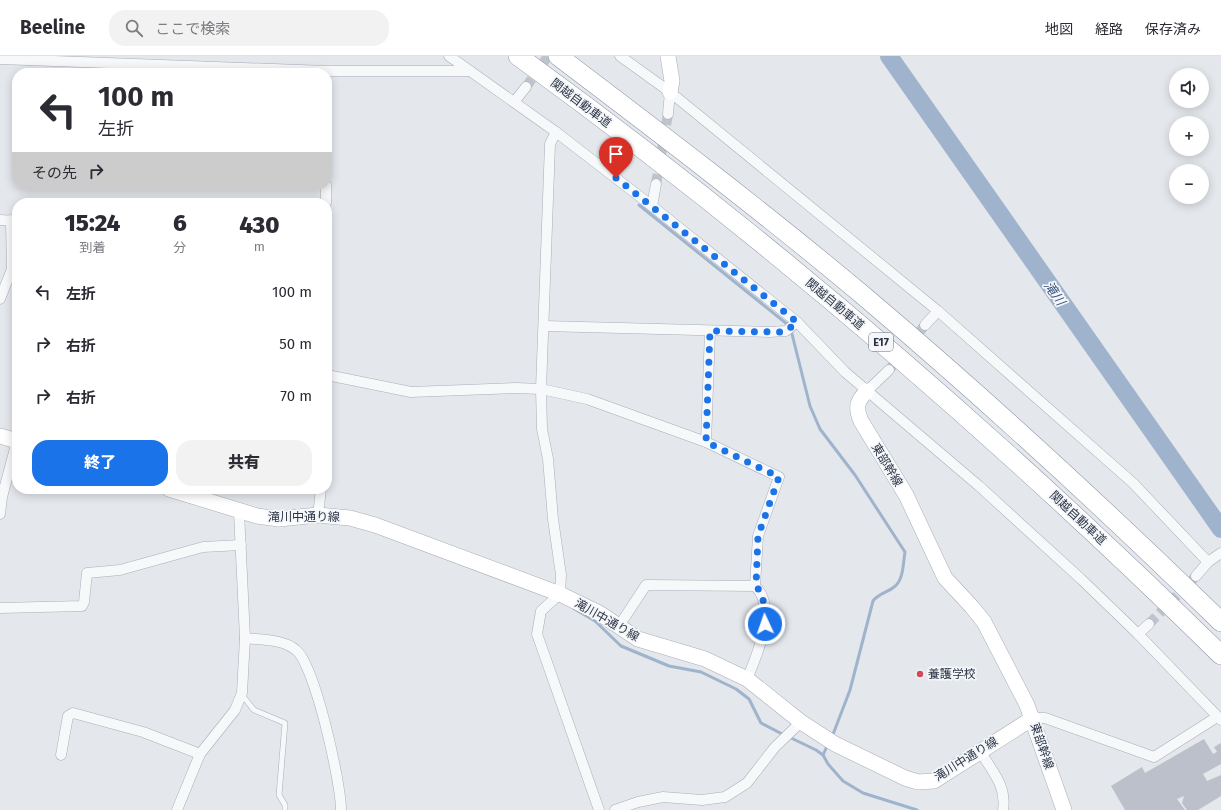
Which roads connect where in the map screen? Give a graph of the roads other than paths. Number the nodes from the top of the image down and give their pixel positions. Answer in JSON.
{"nodes":[{"id":1,"x":449,"y":56,"type":"edge"},
{"id":2,"x":518,"y":56,"type":"edge"},
{"id":3,"x":558,"y":56,"type":"edge"},
{"id":4,"x":620,"y":56,"type":"edge"},
{"id":5,"x":668,"y":56,"type":"edge"},
{"id":6,"x":0,"y":60,"type":"edge"},
{"id":7,"x":217,"y":68,"type":"edge"},
{"id":8,"x":470,"y":71,"type":"junction"},
{"id":9,"x":332,"y":72,"type":"edge"},
{"id":10,"x":526,"y":87,"type":"tunnel mouth"},
{"id":11,"x":670,"y":92,"type":"junction"},
{"id":12,"x":514,"y":102,"type":"junction"},
{"id":13,"x":668,"y":114,"type":"tunnel mouth"},
{"id":14,"x":556,"y":132,"type":"junction"},
{"id":15,"x":656,"y":184,"type":"tunnel mouth"},
{"id":16,"x":652,"y":206,"type":"junction"},
{"id":17,"x":0,"y":220,"type":"edge"},
{"id":18,"x":12,"y":220,"type":"edge"},
{"id":19,"x":12,"y":276,"type":"edge"},
{"id":20,"x":0,"y":300,"type":"edge"},
{"id":21,"x":938,"y":311,"type":"junction"},
{"id":22,"x":925,"y":325,"type":"tunnel mouth"},
{"id":23,"x":544,"y":326,"type":"junction"},
{"id":24,"x":792,"y":326,"type":"junction"},
{"id":25,"x":710,"y":331,"type":"junction"},
{"id":26,"x":889,"y":370,"type":"tunnel mouth"},
{"id":27,"x":332,"y":376,"type":"edge"},
{"id":28,"x":541,"y":389,"type":"junction"},
{"id":29,"x":867,"y":391,"type":"junction"},
{"id":30,"x":0,"y":436,"type":"edge"},
{"id":31,"x":12,"y":440,"type":"edge"},
{"id":32,"x":706,"y":442,"type":"junction"},
{"id":33,"x":12,"y":460,"type":"edge"},
{"id":34,"x":184,"y":494,"type":"edge"},
{"id":35,"x":320,"y":494,"type":"edge"},
{"id":36,"x":239,"y":512,"type":"junction"},
{"id":37,"x":0,"y":514,"type":"edge"},
{"id":38,"x":318,"y":516,"type":"junction"},
{"id":39,"x":241,"y":545,"type":"junction"},
{"id":40,"x":1221,"y":553,"type":"edge"},
{"id":41,"x":1208,"y":562,"type":"junction"},
{"id":42,"x":1196,"y":576,"type":"tunnel mouth"},
{"id":43,"x":756,"y":586,"type":"junction"},
{"id":44,"x":560,"y":594,"type":"junction"},
{"id":45,"x":0,"y":608,"type":"edge"},
{"id":46,"x":1221,"y":622,"type":"edge"},
{"id":47,"x":1149,"y":624,"type":"tunnel mouth"},
{"id":48,"x":619,"y":626,"type":"junction"},
{"id":49,"x":1138,"y":634,"type":"junction"},
{"id":50,"x":245,"y":638,"type":"junction"},
{"id":51,"x":1221,"y":655,"type":"edge"},
{"id":52,"x":747,"y":679,"type":"junction"},
{"id":53,"x":242,"y":695,"type":"junction"},
{"id":54,"x":1033,"y":718,"type":"junction"},
{"id":55,"x":1219,"y":718,"type":"edge"},
{"id":56,"x":802,"y":722,"type":"junction"},
{"id":57,"x":980,"y":751,"type":"junction"},
{"id":58,"x":200,"y":754,"type":"junction"},
{"id":59,"x":60,"y":755,"type":"dead end"},
{"id":60,"x":702,"y":805,"type":"edge"},
{"id":61,"x":177,"y":810,"type":"edge"},
{"id":62,"x":285,"y":810,"type":"edge"},
{"id":63,"x":341,"y":810,"type":"edge"},
{"id":64,"x":599,"y":810,"type":"edge"},
{"id":65,"x":615,"y":810,"type":"edge"},
{"id":66,"x":1003,"y":810,"type":"edge"},
{"id":67,"x":1064,"y":810,"type":"edge"}],
"edges":[{"from":1,"to":8,"type":"street"},
{"from":2,"to":51,"type":"highway","name":"関越自動車道","number":"E17"},
{"from":3,"to":46,"type":"highway","name":"関越自動車道","number":"E17"},
{"from":4,"to":11,"type":"street"},
{"from":5,"to":11,"type":"street"},
{"from":6,"to":7,"type":"street"},
{"from":8,"to":9,"type":"street"},
{"from":8,"to":12,"type":"street"},
{"from":10,"to":12,"type":"street"},
{"from":11,"to":13,"type":"street"},
{"from":11,"to":21,"type":"street"},
{"from":12,"to":14,"type":"street"},
{"from":14,"to":16,"type":"street"},
{"from":14,"to":23,"type":"street"},
{"from":15,"to":16,"type":"street"},
{"from":16,"to":24,"type":"street"},
{"from":17,"to":18,"type":"street"},
{"from":19,"to":20,"type":"street"},
{"from":21,"to":22,"type":"street"},
{"from":21,"to":41,"type":"street"},
{"from":23,"to":25,"type":"street"},
{"from":23,"to":28,"type":"street"},
{"from":24,"to":25,"type":"street"},
{"from":24,"to":29,"type":"street"},
{"from":25,"to":32,"type":"street"},
{"from":26,"to":29,"type":"street"},
{"from":27,"to":28,"type":"street"},
{"from":28,"to":32,"type":"street"},
{"from":28,"to":44,"type":"street"},
{"from":29,"to":49,"type":"street"},
{"from":29,"to":54,"type":"street","name":"東部幹線"},
{"from":30,"to":31,"type":"street"},
{"from":32,"to":43,"type":"street"},
{"from":33,"to":37,"type":"street"},
{"from":34,"to":36,"type":"street","name":"滝川中通り線"},
{"from":35,"to":38,"type":"street"},
{"from":36,"to":38,"type":"street","name":"滝川中通り線"},
{"from":36,"to":39,"type":"street"},
{"from":38,"to":44,"type":"street","name":"滝川中通り線"},
{"from":39,"to":45,"type":"street"},
{"from":39,"to":50,"type":"street"},
{"from":40,"to":41,"type":"street"},
{"from":41,"to":42,"type":"street"},
{"from":43,"to":48,"type":"street"},
{"from":43,"to":52,"type":"street"},
{"from":44,"to":48,"type":"street","name":"滝川中通り線"},
{"from":44,"to":64,"type":"street"},
{"from":47,"to":49,"type":"street"},
{"from":48,"to":52,"type":"street","name":"滝川中通り線"},
{"from":49,"to":55,"type":"street"},
{"from":50,"to":53,"type":"street"},
{"from":50,"to":63,"type":"street"},
{"from":52,"to":56,"type":"street","name":"滝川中通り線"},
{"from":53,"to":58,"type":"street"},
{"from":53,"to":62,"type":"lane"},
{"from":54,"to":55,"type":"street"},
{"from":54,"to":57,"type":"street","name":"滝川中通り線"},
{"from":54,"to":67,"type":"street","name":"東部幹線"},
{"from":56,"to":57,"type":"street","name":"滝川中通り線"},
{"from":56,"to":60,"type":"street"},
{"from":57,"to":66,"type":"street"},
{"from":58,"to":59,"type":"street"},
{"from":58,"to":61,"type":"street"},
{"from":60,"to":65,"type":"street"}]}
